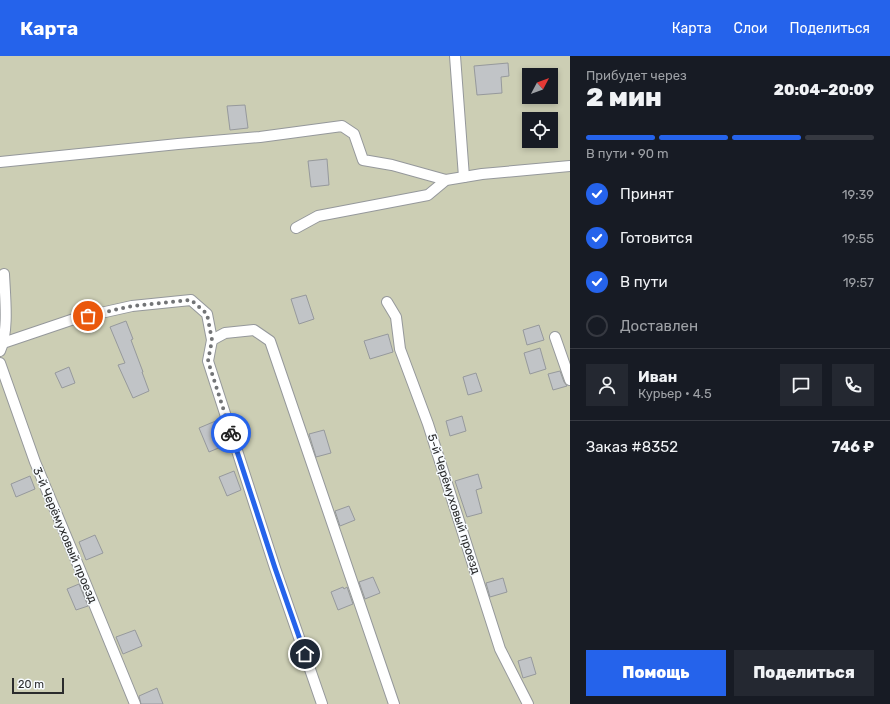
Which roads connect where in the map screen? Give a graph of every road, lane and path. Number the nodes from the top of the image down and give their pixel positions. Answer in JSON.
{"nodes":[{"id":1,"x":455,"y":56,"type":"edge"},
{"id":2,"x":0,"y":162,"type":"edge"},
{"id":3,"x":570,"y":166,"type":"edge"},
{"id":4,"x":464,"y":177,"type":"junction"},
{"id":5,"x":446,"y":180,"type":"junction"},
{"id":6,"x":296,"y":228,"type":"dead end"},
{"id":7,"x":4,"y":274,"type":"dead end"},
{"id":8,"x":387,"y":302,"type":"dead end"},
{"id":9,"x":555,"y":337,"type":"dead end"},
{"id":10,"x":212,"y":340,"type":"junction"},
{"id":11,"x":1,"y":346,"type":"edge"},
{"id":12,"x":0,"y":363,"type":"edge"},
{"id":13,"x":570,"y":380,"type":"edge"},
{"id":14,"x":135,"y":704,"type":"edge"},
{"id":15,"x":322,"y":704,"type":"edge"},
{"id":16,"x":394,"y":704,"type":"edge"},
{"id":17,"x":528,"y":704,"type":"edge"}],
"edges":[{"from":1,"to":4,"type":"lane"},
{"from":2,"to":5,"type":"lane"},
{"from":3,"to":4,"type":"lane"},
{"from":4,"to":5,"type":"lane"},
{"from":5,"to":6,"type":"lane"},
{"from":7,"to":11,"type":"lane"},
{"from":8,"to":17,"type":"lane","name":"5-й Черёмуховый проезд"},
{"from":9,"to":13,"type":"lane"},
{"from":10,"to":11,"type":"lane"},
{"from":10,"to":15,"type":"lane"},
{"from":10,"to":16,"type":"lane"},
{"from":12,"to":14,"type":"lane","name":"3-й Черёмуховый проезд"}]}
